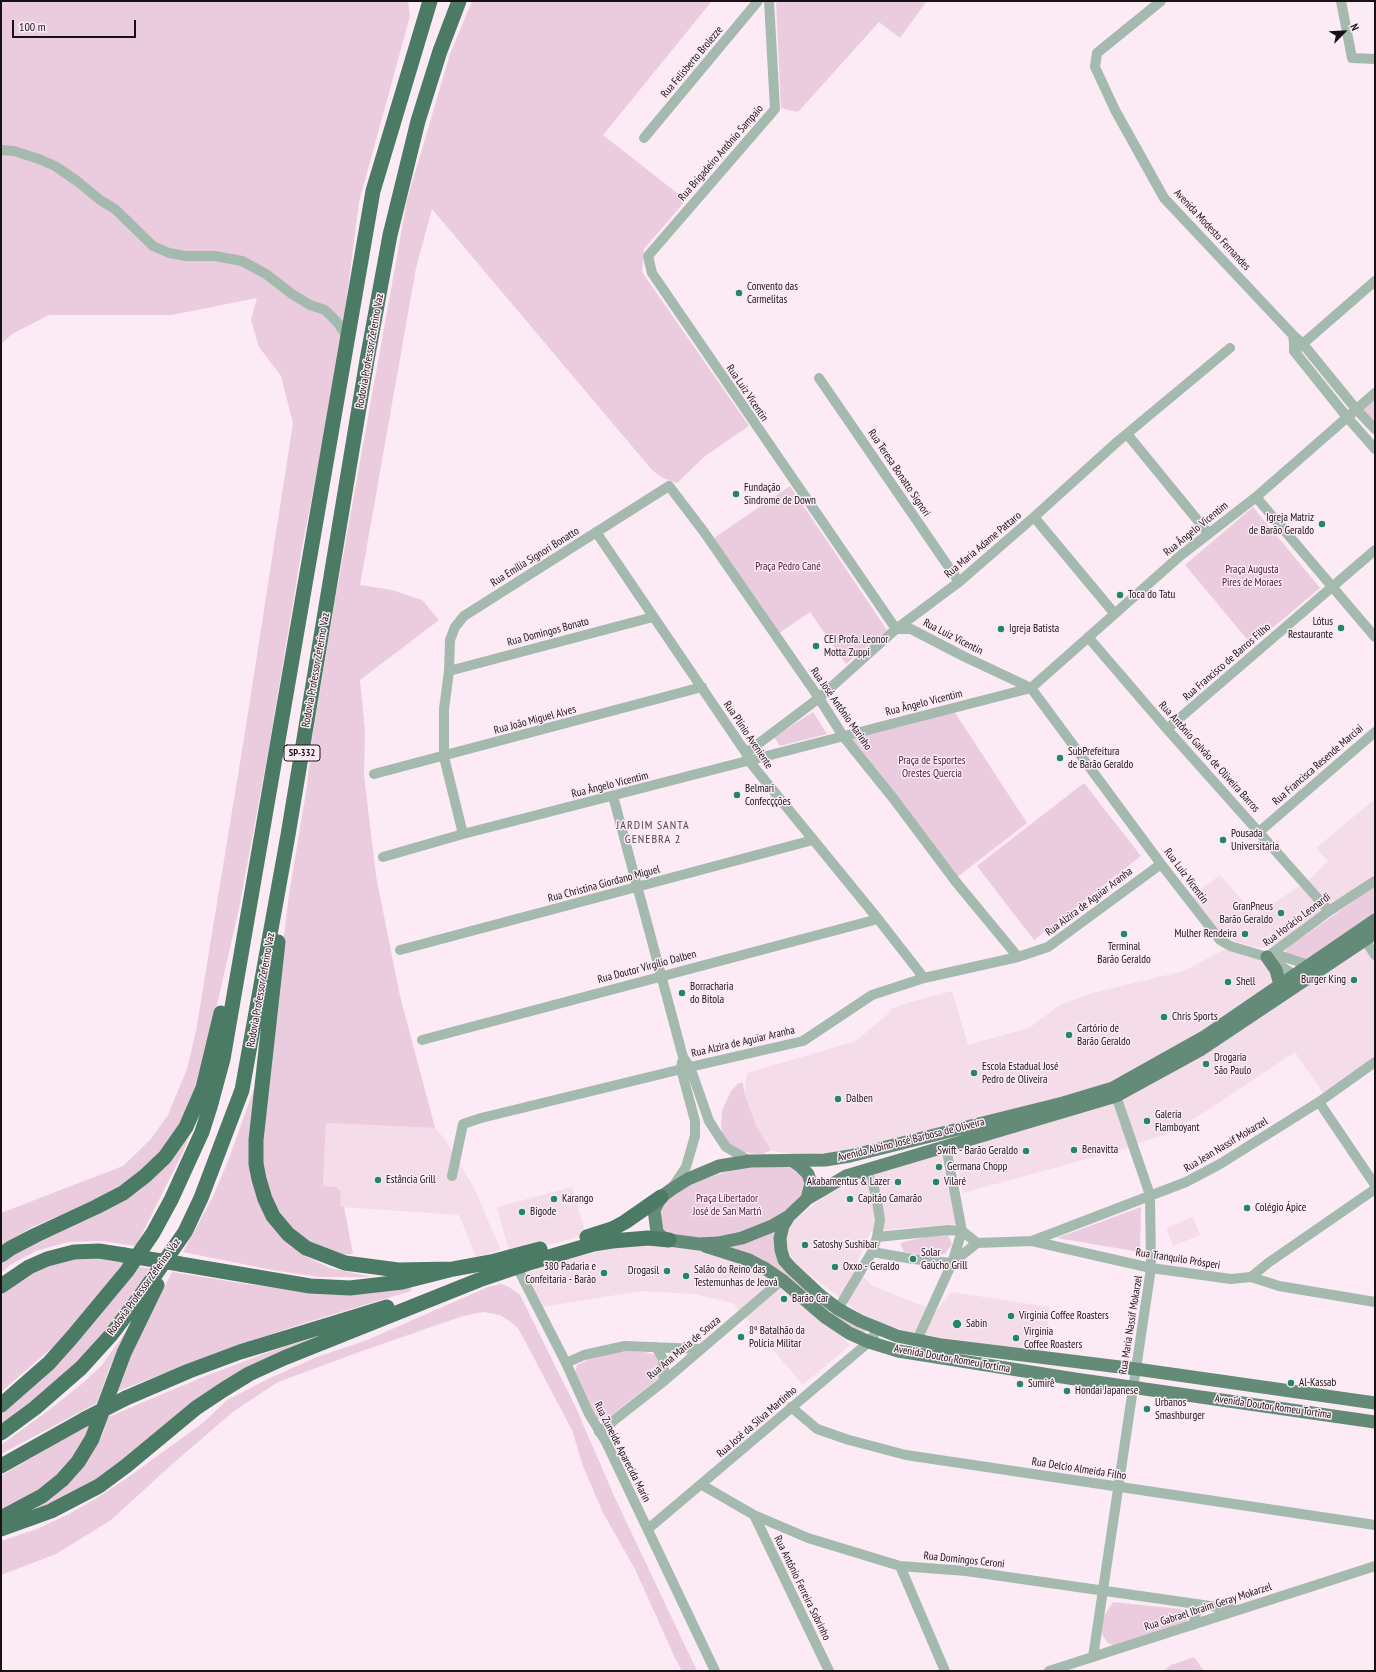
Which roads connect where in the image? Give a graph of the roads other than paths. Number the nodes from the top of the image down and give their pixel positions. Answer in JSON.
{"nodes":[{"id":1,"x":430,"y":1,"type":"edge"},
{"id":2,"x":459,"y":1,"type":"edge"},
{"id":3,"x":758,"y":1,"type":"edge"},
{"id":4,"x":769,"y":1,"type":"edge"},
{"id":5,"x":1161,"y":1,"type":"edge"},
{"id":6,"x":1341,"y":1,"type":"edge"},
{"id":7,"x":1375,"y":59,"type":"edge"},
{"id":8,"x":644,"y":138,"type":"dead end"},
{"id":9,"x":1,"y":150,"type":"edge"},
{"id":10,"x":661,"y":240,"type":"joint"},
{"id":11,"x":1375,"y":281,"type":"edge"},
{"id":12,"x":1293,"y":335,"type":"junction"},
{"id":13,"x":347,"y":336,"type":"junction"},
{"id":14,"x":1303,"y":344,"type":"junction"},
{"id":15,"x":1230,"y":348,"type":"dead end"},
{"id":16,"x":1294,"y":351,"type":"junction"},
{"id":17,"x":819,"y":378,"type":"dead end"},
{"id":18,"x":1375,"y":393,"type":"edge"},
{"id":19,"x":1356,"y":409,"type":"junction"},
{"id":20,"x":1347,"y":417,"type":"junction"},
{"id":21,"x":1375,"y":429,"type":"edge"},
{"id":22,"x":1128,"y":434,"type":"junction"},
{"id":23,"x":1375,"y":448,"type":"edge"},
{"id":24,"x":669,"y":486,"type":"joint"},
{"id":25,"x":1256,"y":497,"type":"junction"},
{"id":26,"x":1034,"y":517,"type":"junction"},
{"id":27,"x":596,"y":532,"type":"junction"},
{"id":28,"x":1208,"y":533,"type":"junction"},
{"id":29,"x":1375,"y":550,"type":"edge"},
{"id":30,"x":959,"y":582,"type":"junction"},
{"id":31,"x":1332,"y":588,"type":"junction"},
{"id":32,"x":1114,"y":613,"type":"junction"},
{"id":33,"x":653,"y":617,"type":"junction"},
{"id":34,"x":896,"y":629,"type":"junction"},
{"id":35,"x":1088,"y":637,"type":"junction"},
{"id":36,"x":1375,"y":637,"type":"edge"},
{"id":37,"x":449,"y":671,"type":"junction"},
{"id":38,"x":702,"y":688,"type":"junction"},
{"id":39,"x":1031,"y":688,"type":"junction"},
{"id":40,"x":818,"y":698,"type":"junction"},
{"id":41,"x":1167,"y":729,"type":"junction"},
{"id":42,"x":1375,"y":732,"type":"edge"},
{"id":43,"x":843,"y":736,"type":"junction"},
{"id":44,"x":444,"y":757,"type":"junction"},
{"id":45,"x":748,"y":757,"type":"junction"},
{"id":46,"x":374,"y":774,"type":"dead end"},
{"id":47,"x":613,"y":796,"type":"junction"},
{"id":48,"x":267,"y":800,"type":"junction"},
{"id":49,"x":1259,"y":832,"type":"junction"},
{"id":50,"x":463,"y":834,"type":"junction"},
{"id":51,"x":288,"y":835,"type":"junction"},
{"id":52,"x":814,"y":840,"type":"junction"},
{"id":53,"x":383,"y":857,"type":"dead end"},
{"id":54,"x":1161,"y":864,"type":"junction"},
{"id":55,"x":1375,"y":881,"type":"edge"},
{"id":56,"x":638,"y":887,"type":"junction"},
{"id":57,"x":1329,"y":911,"type":"junction"},
{"id":58,"x":878,"y":919,"type":"junction"},
{"id":59,"x":1375,"y":920,"type":"edge"},
{"id":60,"x":1370,"y":937,"type":"edge"},
{"id":61,"x":400,"y":950,"type":"dead end"},
{"id":62,"x":1375,"y":955,"type":"edge"},
{"id":63,"x":1018,"y":957,"type":"junction"},
{"id":64,"x":1267,"y":957,"type":"junction"},
{"id":65,"x":1309,"y":965,"type":"junction"},
{"id":66,"x":661,"y":975,"type":"junction"},
{"id":67,"x":924,"y":978,"type":"junction"},
{"id":68,"x":1299,"y":978,"type":"junction"},
{"id":69,"x":1280,"y":986,"type":"junction"},
{"id":70,"x":422,"y":1040,"type":"dead end"},
{"id":71,"x":1375,"y":1062,"type":"edge"},
{"id":72,"x":686,"y":1068,"type":"junction"},
{"id":73,"x":1116,"y":1096,"type":"junction"},
{"id":74,"x":1319,"y":1102,"type":"junction"},
{"id":75,"x":915,"y":1140,"type":"junction"},
{"id":76,"x":946,"y":1147,"type":"junction"},
{"id":77,"x":918,"y":1154,"type":"junction"},
{"id":78,"x":750,"y":1161,"type":"junction"},
{"id":79,"x":793,"y":1161,"type":"junction"},
{"id":80,"x":863,"y":1170,"type":"junction"},
{"id":81,"x":452,"y":1176,"type":"dead end"},
{"id":82,"x":1375,"y":1185,"type":"edge"},
{"id":83,"x":1375,"y":1189,"type":"edge"},
{"id":84,"x":666,"y":1193,"type":"junction"},
{"id":85,"x":1150,"y":1195,"type":"junction"},
{"id":86,"x":807,"y":1199,"type":"junction"},
{"id":87,"x":789,"y":1216,"type":"junction"},
{"id":88,"x":962,"y":1231,"type":"junction"},
{"id":89,"x":184,"y":1232,"type":"junction"},
{"id":90,"x":877,"y":1237,"type":"junction"},
{"id":91,"x":668,"y":1240,"type":"junction"},
{"id":92,"x":1032,"y":1241,"type":"junction"},
{"id":93,"x":977,"y":1243,"type":"junction"},
{"id":94,"x":699,"y":1244,"type":"junction"},
{"id":95,"x":872,"y":1252,"type":"junction"},
{"id":96,"x":1,"y":1255,"type":"edge"},
{"id":97,"x":47,"y":1259,"type":"junction"},
{"id":98,"x":952,"y":1263,"type":"junction"},
{"id":99,"x":517,"y":1267,"type":"junction"},
{"id":100,"x":1152,"y":1268,"type":"junction"},
{"id":101,"x":453,"y":1269,"type":"junction"},
{"id":102,"x":1251,"y":1277,"type":"junction"},
{"id":103,"x":479,"y":1280,"type":"junction"},
{"id":104,"x":782,"y":1280,"type":"junction"},
{"id":105,"x":1,"y":1281,"type":"edge"},
{"id":106,"x":1,"y":1286,"type":"edge"},
{"id":107,"x":1375,"y":1302,"type":"edge"},
{"id":108,"x":838,"y":1309,"type":"junction"},
{"id":109,"x":878,"y":1329,"type":"junction"},
{"id":110,"x":917,"y":1340,"type":"junction"},
{"id":111,"x":869,"y":1342,"type":"junction"},
{"id":112,"x":656,"y":1347,"type":"junction"},
{"id":113,"x":700,"y":1349,"type":"junction"},
{"id":114,"x":566,"y":1363,"type":"junction"},
{"id":115,"x":1136,"y":1369,"type":"junction"},
{"id":116,"x":663,"y":1382,"type":"junction"},
{"id":117,"x":1133,"y":1387,"type":"junction"},
{"id":118,"x":1375,"y":1403,"type":"edge"},
{"id":119,"x":1,"y":1405,"type":"edge"},
{"id":120,"x":791,"y":1407,"type":"junction"},
{"id":121,"x":1375,"y":1422,"type":"edge"},
{"id":122,"x":599,"y":1432,"type":"junction"},
{"id":123,"x":1,"y":1433,"type":"edge"},
{"id":124,"x":1,"y":1466,"type":"edge"},
{"id":125,"x":702,"y":1485,"type":"junction"},
{"id":126,"x":1118,"y":1488,"type":"junction"},
{"id":127,"x":754,"y":1515,"type":"junction"},
{"id":128,"x":1,"y":1518,"type":"edge"},
{"id":129,"x":1375,"y":1525,"type":"edge"},
{"id":130,"x":1,"y":1529,"type":"edge"},
{"id":131,"x":648,"y":1529,"type":"junction"},
{"id":132,"x":900,"y":1566,"type":"junction"},
{"id":133,"x":1375,"y":1566,"type":"edge"},
{"id":134,"x":1103,"y":1590,"type":"junction"},
{"id":135,"x":1193,"y":1604,"type":"junction"},
{"id":136,"x":1238,"y":1610,"type":"junction"},
{"id":137,"x":1193,"y":1625,"type":"junction"},
{"id":138,"x":1093,"y":1657,"type":"junction"},
{"id":139,"x":715,"y":1671,"type":"edge"},
{"id":140,"x":828,"y":1671,"type":"edge"},
{"id":141,"x":944,"y":1671,"type":"edge"},
{"id":142,"x":1049,"y":1671,"type":"edge"}],
"edges":[{"from":1,"to":13,"type":"highway","number":"SP-332"},
{"from":2,"to":51,"type":"highway","name":"Rodovia Professor Zeferino Vaz","number":"SP-332"},
{"from":3,"to":8,"type":"street","name":"Rua Felisberto Brolezze"},
{"from":4,"to":10,"type":"street","name":"Rua Brigadeiro Antônio Sampaio"},
{"from":5,"to":12,"type":"street","name":"Avenida Modesto Fernandes"},
{"from":6,"to":7,"type":"street"},
{"from":9,"to":13,"type":"street"},
{"from":10,"to":34,"type":"street","name":"Rua Luiz Vicentin"},
{"from":11,"to":14,"type":"street"},
{"from":12,"to":14,"type":"street","name":"Avenida Modesto Fernandes"},
{"from":12,"to":16,"type":"street"},
{"from":13,"to":48,"type":"highway","number":"SP-332"},
{"from":14,"to":16,"type":"street"},
{"from":14,"to":19,"type":"street","name":"Avenida Modesto Fernandes"},
{"from":15,"to":22,"type":"street","name":"Rua Maria Adame Pattaro"},
{"from":16,"to":20,"type":"street"},
{"from":17,"to":30,"type":"street","name":"Rua Teresa Bonatto Signori"},
{"from":18,"to":19,"type":"street","name":"Rua Ângelo Vicentim"},
{"from":19,"to":20,"type":"street","name":"Rua Ângelo Vicentim"},
{"from":19,"to":21,"type":"street","name":"Avenida Modesto Fernandes"},
{"from":20,"to":23,"type":"street"},
{"from":20,"to":25,"type":"street","name":"Rua Ângelo Vicentim"},
{"from":22,"to":26,"type":"street","name":"Rua Maria Adame Pattaro"},
{"from":22,"to":28,"type":"street"},
{"from":24,"to":27,"type":"street","name":"Rua Emília Signori Bonatto"},
{"from":24,"to":40,"type":"street","name":"Rua José Antônio Marinho"},
{"from":25,"to":28,"type":"street","name":"Rua Ângelo Vicentim"},
{"from":25,"to":31,"type":"street"},
{"from":26,"to":30,"type":"street","name":"Rua Maria Adame Pattaro"},
{"from":26,"to":32,"type":"street"},
{"from":27,"to":33,"type":"street","name":"Rua Plínio Aveniente"},
{"from":27,"to":37,"type":"street","name":"Rua Emília Signori Bonatto"},
{"from":28,"to":32,"type":"street","name":"Rua Ângelo Vicentim"},
{"from":29,"to":31,"type":"street","name":"Rua Francisco de Barros Filho"},
{"from":30,"to":34,"type":"street","name":"Rua Maria Adame Pattaro"},
{"from":31,"to":36,"type":"street"},
{"from":31,"to":41,"type":"street","name":"Rua Francisco de Barros Filho"},
{"from":32,"to":35,"type":"street","name":"Rua Ângelo Vicentim"},
{"from":33,"to":37,"type":"street","name":"Rua Domingos Bonato"},
{"from":33,"to":38,"type":"street","name":"Rua Plínio Aveniente"},
{"from":34,"to":39,"type":"street","name":"Rua Luiz Vicentin"},
{"from":34,"to":40,"type":"street","name":"Rua Maria Adame Pattaro"},
{"from":35,"to":39,"type":"street","name":"Rua Ângelo Vicentim"},
{"from":35,"to":41,"type":"street","name":"Rua Antônio Galvão de Oliveira Barros"},
{"from":37,"to":44,"type":"street","name":"Rua Emília Signori Bonatto"},
{"from":38,"to":44,"type":"street","name":"Rua João Miguel Alves"},
{"from":38,"to":45,"type":"street","name":"Rua Plínio Aveniente"},
{"from":39,"to":43,"type":"street","name":"Rua Ângelo Vicentim"},
{"from":39,"to":54,"type":"street","name":"Rua Luiz Vicentin"},
{"from":40,"to":43,"type":"street","name":"Rua José Antônio Marinho"},
{"from":40,"to":45,"type":"street","name":"Rua Maria Adame Pattaro"},
{"from":41,"to":49,"type":"street","name":"Rua Antônio Galvão de Oliveira Barros"},
{"from":42,"to":49,"type":"street","name":"Rua Francisca Resende Marciai"},
{"from":43,"to":45,"type":"street","name":"Rua Ângelo Vicentim"},
{"from":43,"to":63,"type":"street","name":"Rua José Antônio Marinho"},
{"from":44,"to":46,"type":"street","name":"Rua João Miguel Alves"},
{"from":44,"to":50,"type":"street","name":"Rua Emília Signori Bonatto"},
{"from":45,"to":47,"type":"street","name":"Rua Ângelo Vicentim"},
{"from":45,"to":52,"type":"street","name":"Rua Plínio Aveniente"},
{"from":47,"to":50,"type":"street","name":"Rua Ângelo Vicentim"},
{"from":47,"to":56,"type":"street"},
{"from":48,"to":96,"type":"highway"},
{"from":48,"to":119,"type":"highway","number":"SP-332"},
{"from":49,"to":57,"type":"street","name":"Rua Antônio Galvão de Oliveira Barros"},
{"from":50,"to":53,"type":"street","name":"Rua Ângelo Vicentim"},
{"from":51,"to":89,"type":"highway","name":"Rodovia Professor Zeferino Vaz","number":"SP-332"},
{"from":51,"to":101,"type":"highway"},
{"from":52,"to":56,"type":"street","name":"Rua Christina Giordano Miguel"},
{"from":52,"to":58,"type":"street","name":"Rua Plínio Aveniente"},
{"from":54,"to":63,"type":"street","name":"Rua Alzira de Aguiar Aranha"},
{"from":54,"to":64,"type":"street","name":"Rua Luiz Vicentin"},
{"from":55,"to":57,"type":"street","name":"Rua Horácio Leonardi"},
{"from":56,"to":61,"type":"street","name":"Rua Christina Giordano Miguel"},
{"from":56,"to":66,"type":"street"},
{"from":57,"to":64,"type":"street","name":"Rua Horácio Leonardi"},
{"from":58,"to":66,"type":"street","name":"Rua Doutor Virgílio Dalben"},
{"from":58,"to":67,"type":"street","name":"Rua Plínio Aveniente"},
{"from":59,"to":65,"type":"main road","name":"Avenida Albino José Barbosa de Oliveira"},
{"from":60,"to":62,"type":"street"},
{"from":60,"to":68,"type":"main road","name":"Avenida Albino José Barbosa de Oliveira"},
{"from":63,"to":67,"type":"street","name":"Rua Alzira de Aguiar Aranha"},
{"from":64,"to":65,"type":"street","name":"Rua Horácio Leonardi"},
{"from":64,"to":68,"type":"street","name":"Rua Luiz Vicentin"},
{"from":64,"to":69,"type":"main road"},
{"from":65,"to":68,"type":"main road","name":"Avenida Albino José Barbosa de Oliveira"},
{"from":66,"to":70,"type":"street","name":"Rua Doutor Virgílio Dalben"},
{"from":66,"to":72,"type":"street"},
{"from":67,"to":72,"type":"street","name":"Rua Alzira de Aguiar Aranha"},
{"from":68,"to":69,"type":"main road","name":"Avenida Albino José Barbosa de Oliveira"},
{"from":68,"to":73,"type":"main road","name":"Avenida Albino José Barbosa de Oliveira"},
{"from":69,"to":75,"type":"main road","name":"Avenida Albino José Barbosa de Oliveira"},
{"from":71,"to":74,"type":"street","name":"Rua Jean Nassif Mokarzel"},
{"from":72,"to":78,"type":"street"},
{"from":72,"to":81,"type":"street","name":"Rua Alzira de Aguiar Aranha"},
{"from":72,"to":84,"type":"street"},
{"from":73,"to":76,"type":"main road","name":"Avenida Albino José Barbosa de Oliveira"},
{"from":73,"to":85,"type":"street","name":"Rua Maria Nassif Mokarzel"},
{"from":74,"to":82,"type":"street"},
{"from":74,"to":85,"type":"street","name":"Rua Jean Nassif Mokarzel"},
{"from":75,"to":77,"type":"main road"},
{"from":75,"to":79,"type":"main road","name":"Avenida Albino José Barbosa de Oliveira"},
{"from":76,"to":77,"type":"main road","name":"Avenida Albino José Barbosa de Oliveira"},
{"from":76,"to":88,"type":"street"},
{"from":77,"to":80,"type":"main road","name":"Avenida Albino José Barbosa de Oliveira"},
{"from":78,"to":79,"type":"main road","name":"Avenida Albino José Barbosa de Oliveira"},
{"from":78,"to":84,"type":"main road","name":"Avenida Albino José Barbosa de Oliveira"},
{"from":79,"to":86,"type":"main road"},
{"from":80,"to":86,"type":"main road","name":"Avenida Albino José Barbosa de Oliveira"},
{"from":80,"to":90,"type":"street"},
{"from":83,"to":102,"type":"street"},
{"from":84,"to":91,"type":"main road"},
{"from":84,"to":101,"type":"highway"},
{"from":85,"to":92,"type":"street","name":"Rua Jean Nassif Mokarzel"},
{"from":85,"to":100,"type":"street","name":"Rua Maria Nassif Mokarzel"},
{"from":86,"to":87,"type":"main road","name":"Avenida Albino José Barbosa de Oliveira"},
{"from":87,"to":94,"type":"main road","name":"Avenida Albino José Barbosa de Oliveira"},
{"from":87,"to":108,"type":"main road","name":"Avenida Doutor Romeu Tortima"},
{"from":88,"to":90,"type":"street"},
{"from":88,"to":93,"type":"street"},
{"from":88,"to":98,"type":"street"},
{"from":89,"to":123,"type":"highway","name":"Rodovia Professor Zeferino Vaz","number":"SP-332"},
{"from":89,"to":128,"type":"highway"},
{"from":90,"to":95,"type":"street"},
{"from":91,"to":94,"type":"main road","name":"Avenida Albino José Barbosa de Oliveira"},
{"from":91,"to":99,"type":"highway"},
{"from":92,"to":93,"type":"street","name":"Rua Tranquilo Prósperi"},
{"from":92,"to":100,"type":"street","name":"Rua Tranquilo Prósperi"},
{"from":93,"to":98,"type":"street"},
{"from":94,"to":104,"type":"main road","name":"Avenida Doutor Romeu Tortima"},
{"from":95,"to":98,"type":"street"},
{"from":95,"to":108,"type":"street"},
{"from":97,"to":101,"type":"highway","bridge":true},
{"from":97,"to":105,"type":"highway"},
{"from":97,"to":106,"type":"highway"},
{"from":98,"to":110,"type":"street"},
{"from":99,"to":103,"type":"highway"},
{"from":99,"to":114,"type":"street","name":"Rua Zuneide Aparecida Marin"},
{"from":100,"to":102,"type":"street","name":"Rua Tranquilo Prósperi"},
{"from":100,"to":115,"type":"street","name":"Rua Maria Nassif Mokarzel"},
{"from":102,"to":107,"type":"street","name":"Rua Tranquilo Prósperi"},
{"from":103,"to":124,"type":"highway","bridge":true},
{"from":103,"to":130,"type":"highway"},
{"from":104,"to":111,"type":"main road","name":"Avenida Doutor Romeu Tortima"},
{"from":104,"to":113,"type":"street","name":"Rua Ana Maria de Souza"},
{"from":108,"to":109,"type":"main road","name":"Avenida Doutor Romeu Tortima"},
{"from":109,"to":110,"type":"main road","name":"Avenida Doutor Romeu Tortima"},
{"from":109,"to":111,"type":"street","name":"Rua José da Silva Martinho"},
{"from":110,"to":115,"type":"main road","name":"Avenida Doutor Romeu Tortima"},
{"from":111,"to":117,"type":"main road","name":"Avenida Doutor Romeu Tortima"},
{"from":111,"to":120,"type":"street","name":"Rua José da Silva Martinho"},
{"from":112,"to":113,"type":"street"},
{"from":112,"to":114,"type":"street"},
{"from":112,"to":116,"type":"street"},
{"from":113,"to":116,"type":"street","name":"Rua Ana Maria de Souza"},
{"from":114,"to":122,"type":"street","name":"Rua Zuneide Aparecida Marin"},
{"from":115,"to":117,"type":"street","name":"Rua Maria Nassif Mokarzel"},
{"from":115,"to":118,"type":"main road","name":"Avenida Doutor Romeu Tortima"},
{"from":116,"to":122,"type":"street","name":"Rua Ana Maria de Souza"},
{"from":117,"to":121,"type":"main road","name":"Avenida Doutor Romeu Tortima"},
{"from":117,"to":126,"type":"street","name":"Rua Maria Nassif Mokarzel"},
{"from":120,"to":125,"type":"street","name":"Rua José da Silva Martinho"},
{"from":120,"to":126,"type":"street","name":"Rua Delcio Almeida Filho"},
{"from":122,"to":131,"type":"street","name":"Rua Zuneide Aparecida Marin"},
{"from":125,"to":127,"type":"street","name":"Rua Domingos Ceroni"},
{"from":125,"to":131,"type":"street","name":"Rua José da Silva Martinho"},
{"from":126,"to":129,"type":"street","name":"Rua Delcio Almeida Filho"},
{"from":126,"to":134,"type":"street","name":"Rua Maria Nassif Mokarzel"},
{"from":127,"to":132,"type":"street","name":"Rua Domingos Ceroni"},
{"from":127,"to":140,"type":"street","name":"Rua Antônio Ferreira Sobrinho"},
{"from":131,"to":139,"type":"street","name":"Rua Zuneide Aparecida Marin"},
{"from":132,"to":134,"type":"street","name":"Rua Domingos Ceroni"},
{"from":132,"to":141,"type":"street"},
{"from":133,"to":136,"type":"street","name":"Rua Gabrael Ibraim Geray Mokarzel"},
{"from":134,"to":135,"type":"street","name":"Rua Domingos Ceroni"},
{"from":134,"to":138,"type":"street","name":"Rua Maria Nassif Mokarzel"},
{"from":135,"to":136,"type":"street","name":"Rua Domingos Ceroni"},
{"from":135,"to":137,"type":"street"},
{"from":136,"to":137,"type":"street","name":"Rua Gabrael Ibraim Geray Mokarzel"},
{"from":137,"to":138,"type":"street","name":"Rua Gabrael Ibraim Geray Mokarzel"},
{"from":138,"to":142,"type":"street","name":"Rua Gabrael Ibraim Geray Mokarzel"}]}
